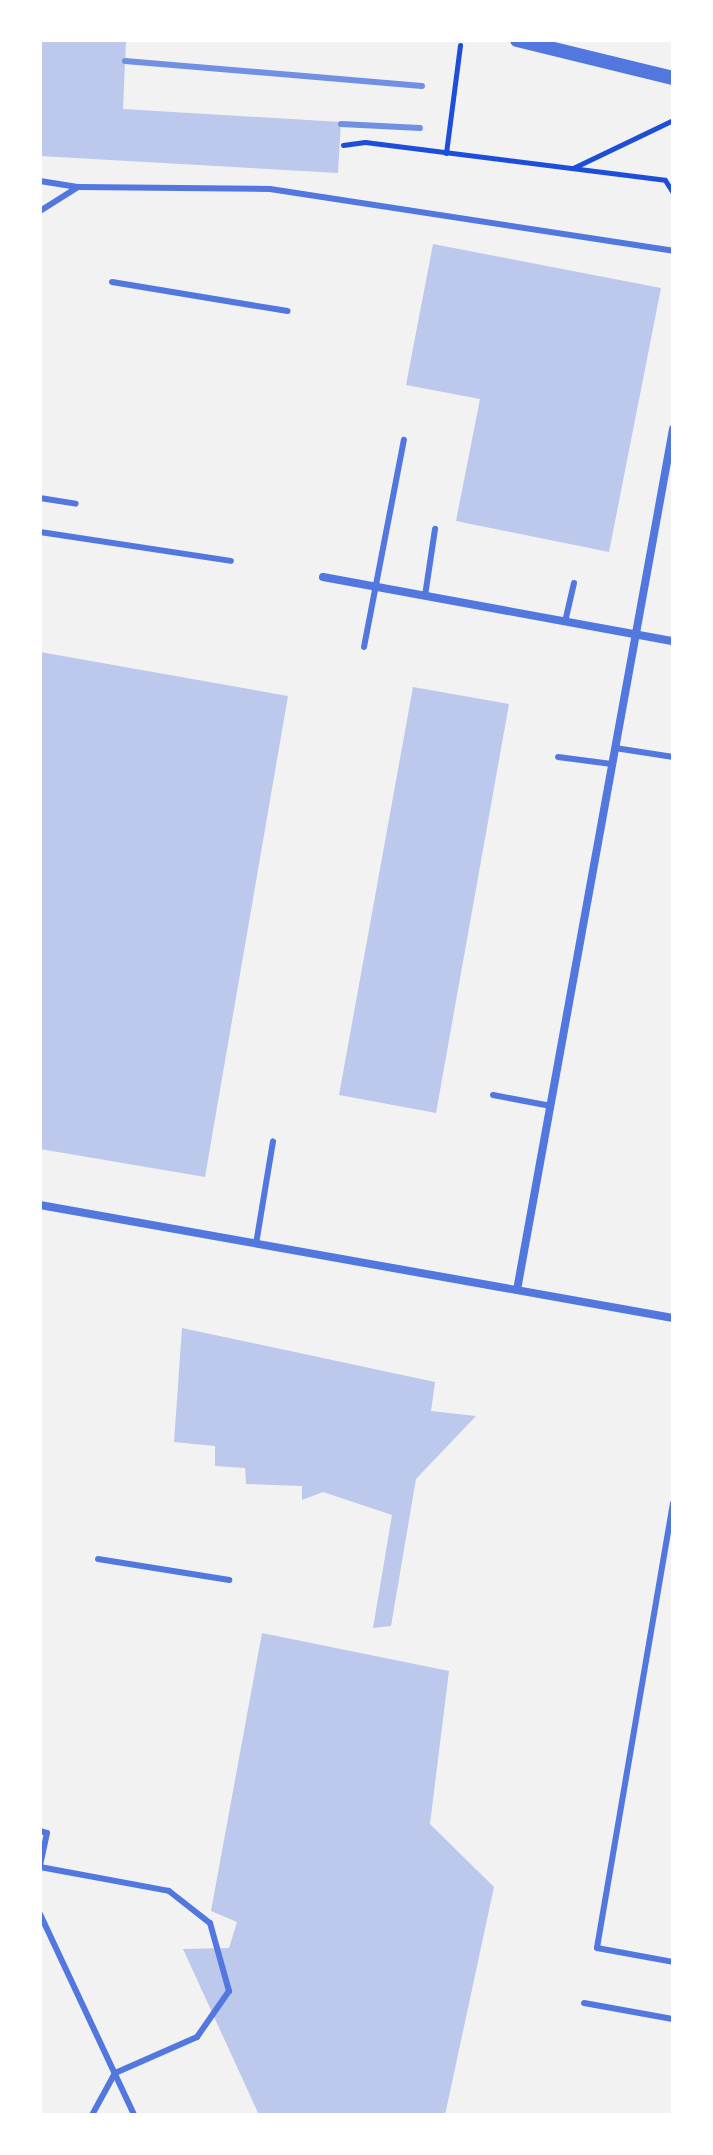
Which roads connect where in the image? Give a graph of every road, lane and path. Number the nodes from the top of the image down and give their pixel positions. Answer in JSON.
{"nodes":[{"id":1,"x":517,"y":40,"type":"edge"},
{"id":2,"x":460,"y":45,"type":"dead end"},
{"id":3,"x":673,"y":78,"type":"edge"},
{"id":4,"x":673,"y":120,"type":"edge"},
{"id":5,"x":343,"y":145,"type":"dead end"},
{"id":6,"x":446,"y":153,"type":"junction"},
{"id":7,"x":571,"y":169,"type":"junction"},
{"id":8,"x":40,"y":181,"type":"edge"},
{"id":9,"x":78,"y":187,"type":"junction"},
{"id":10,"x":673,"y":193,"type":"edge"},
{"id":11,"x":40,"y":211,"type":"edge"},
{"id":12,"x":673,"y":251,"type":"edge"},
{"id":13,"x":112,"y":282,"type":"dead end"},
{"id":14,"x":288,"y":311,"type":"dead end"},
{"id":15,"x":673,"y":429,"type":"edge"},
{"id":16,"x":404,"y":440,"type":"dead end"},
{"id":17,"x":40,"y":498,"type":"edge"},
{"id":18,"x":76,"y":504,"type":"dead end"},
{"id":19,"x":435,"y":529,"type":"dead end"},
{"id":20,"x":40,"y":532,"type":"edge"},
{"id":21,"x":231,"y":561,"type":"dead end"},
{"id":22,"x":323,"y":577,"type":"dead end"},
{"id":23,"x":574,"y":583,"type":"dead end"},
{"id":24,"x":376,"y":587,"type":"junction"},
{"id":25,"x":425,"y":596,"type":"junction"},
{"id":26,"x":565,"y":622,"type":"junction"},
{"id":27,"x":636,"y":635,"type":"junction"},
{"id":28,"x":673,"y":641,"type":"edge"},
{"id":29,"x":364,"y":647,"type":"dead end"},
{"id":30,"x":615,"y":748,"type":"junction"},
{"id":31,"x":558,"y":757,"type":"dead end"},
{"id":32,"x":673,"y":757,"type":"edge"},
{"id":33,"x":612,"y":764,"type":"junction"},
{"id":34,"x":493,"y":1095,"type":"dead end"},
{"id":35,"x":551,"y":1106,"type":"junction"},
{"id":36,"x":273,"y":1141,"type":"dead end"},
{"id":37,"x":40,"y":1205,"type":"edge"},
{"id":38,"x":256,"y":1244,"type":"junction"},
{"id":39,"x":517,"y":1290,"type":"junction"},
{"id":40,"x":673,"y":1318,"type":"edge"},
{"id":41,"x":673,"y":1503,"type":"edge"},
{"id":42,"x":98,"y":1559,"type":"dead end"},
{"id":43,"x":229,"y":1580,"type":"dead end"},
{"id":44,"x":44,"y":1832,"type":"edge"},
{"id":45,"x":40,"y":1867,"type":"edge"},
{"id":46,"x":40,"y":1914,"type":"edge"},
{"id":47,"x":673,"y":1962,"type":"edge"},
{"id":48,"x":584,"y":2003,"type":"dead end"},
{"id":49,"x":673,"y":2019,"type":"edge"},
{"id":50,"x":115,"y":2073,"type":"junction"},
{"id":51,"x":92,"y":2115,"type":"edge"},
{"id":52,"x":134,"y":2115,"type":"edge"}],
"edges":[{"from":1,"to":3,"type":"street"},
{"from":2,"to":6,"type":"path"},
{"from":4,"to":7,"type":"path"},
{"from":5,"to":6,"type":"path"},
{"from":6,"to":7,"type":"path"},
{"from":7,"to":10,"type":"path"},
{"from":8,"to":9,"type":"lane"},
{"from":9,"to":11,"type":"lane"},
{"from":9,"to":12,"type":"lane"},
{"from":13,"to":14,"type":"lane"},
{"from":15,"to":27,"type":"street"},
{"from":16,"to":24,"type":"lane"},
{"from":17,"to":18,"type":"lane"},
{"from":19,"to":25,"type":"lane"},
{"from":20,"to":21,"type":"lane"},
{"from":22,"to":24,"type":"street"},
{"from":23,"to":26,"type":"lane"},
{"from":24,"to":25,"type":"street"},
{"from":24,"to":29,"type":"lane"},
{"from":25,"to":26,"type":"street"},
{"from":26,"to":27,"type":"street"},
{"from":27,"to":28,"type":"street"},
{"from":27,"to":30,"type":"street"},
{"from":30,"to":32,"type":"lane"},
{"from":30,"to":33,"type":"street"},
{"from":31,"to":33,"type":"lane"},
{"from":33,"to":35,"type":"street"},
{"from":34,"to":35,"type":"lane"},
{"from":35,"to":39,"type":"street"},
{"from":36,"to":38,"type":"lane"},
{"from":37,"to":38,"type":"street"},
{"from":38,"to":39,"type":"street"},
{"from":39,"to":40,"type":"street"},
{"from":41,"to":47,"type":"lane"},
{"from":42,"to":43,"type":"lane"},
{"from":44,"to":45,"type":"lane"},
{"from":45,"to":50,"type":"lane"},
{"from":46,"to":50,"type":"lane"},
{"from":48,"to":49,"type":"lane"},
{"from":50,"to":51,"type":"lane"},
{"from":50,"to":52,"type":"lane"}]}
